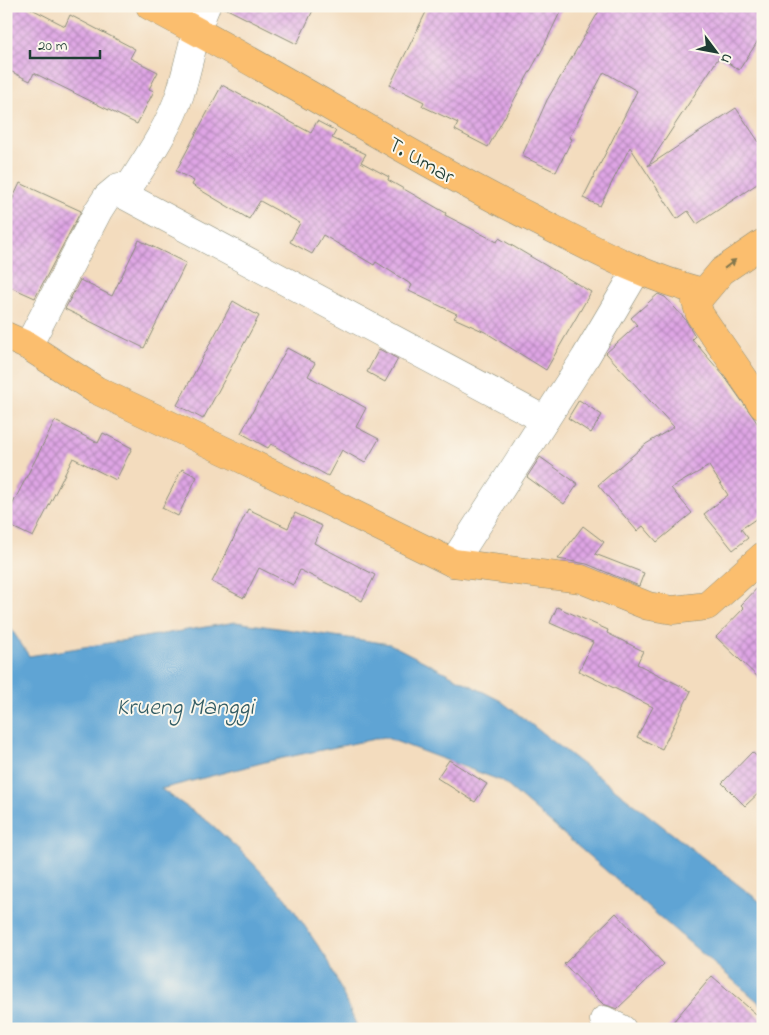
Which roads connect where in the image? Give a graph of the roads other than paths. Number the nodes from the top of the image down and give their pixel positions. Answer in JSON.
{"nodes":[{"id":1,"x":150,"y":6,"type":"edge"},
{"id":2,"x":201,"y":18,"type":"edge"},
{"id":3,"x":124,"y":195,"type":"junction"},
{"id":4,"x":763,"y":243,"type":"edge"},
{"id":5,"x":638,"y":270,"type":"junction"},
{"id":6,"x":704,"y":292,"type":"junction"},
{"id":7,"x":17,"y":341,"type":"edge"},
{"id":8,"x":763,"y":406,"type":"edge"},
{"id":9,"x":545,"y":420,"type":"junction"},
{"id":10,"x":763,"y":556,"type":"edge"},
{"id":11,"x":453,"y":564,"type":"junction"}],
"edges":[{"from":1,"to":2,"type":"main road","name":"T. Umar"},
{"from":2,"to":3,"type":"street"},
{"from":2,"to":5,"type":"main road","name":"T. Umar"},
{"from":3,"to":7,"type":"street"},
{"from":3,"to":9,"type":"street"},
{"from":6,"to":4,"type":"main road","one_way":true},
{"from":5,"to":6,"type":"main road","name":"T. Umar"},
{"from":5,"to":9,"type":"street"},
{"from":6,"to":8,"type":"main road"},
{"from":7,"to":11,"type":"main road"},
{"from":9,"to":11,"type":"street"},
{"from":10,"to":11,"type":"main road"}]}
